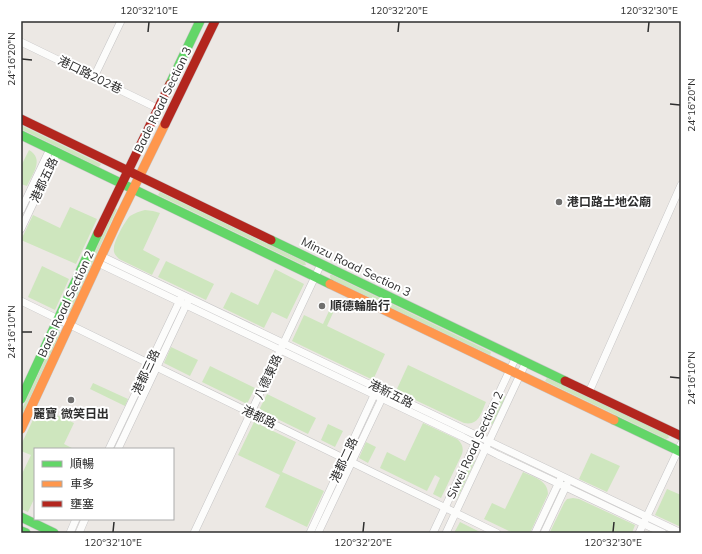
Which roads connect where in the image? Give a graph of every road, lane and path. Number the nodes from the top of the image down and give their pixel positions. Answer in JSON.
{"nodes":[{"id":1,"x":121,"y":21,"type":"edge"},
{"id":2,"x":200,"y":21,"type":"edge"},
{"id":3,"x":215,"y":21,"type":"edge"},
{"id":4,"x":21,"y":42,"type":"edge"},
{"id":5,"x":94,"y":77,"type":"junction"},
{"id":6,"x":159,"y":109,"type":"junction"},
{"id":7,"x":21,"y":119,"type":"edge"},
{"id":8,"x":21,"y":135,"type":"edge"},
{"id":9,"x":53,"y":151,"type":"junction"},
{"id":10,"x":128,"y":170,"type":"junction"},
{"id":11,"x":140,"y":176,"type":"junction"},
{"id":12,"x":122,"y":184,"type":"junction"},
{"id":13,"x":681,"y":185,"type":"edge"},
{"id":14,"x":133,"y":189,"type":"junction"},
{"id":15,"x":21,"y":210,"type":"edge"},
{"id":16,"x":21,"y":229,"type":"edge"},
{"id":17,"x":100,"y":259,"type":"junction"},
{"id":18,"x":321,"y":264,"type":"junction"},
{"id":19,"x":315,"y":277,"type":"junction"},
{"id":20,"x":182,"y":294,"type":"junction"},
{"id":21,"x":190,"y":298,"type":"junction"},
{"id":22,"x":21,"y":301,"type":"edge"},
{"id":23,"x":179,"y":302,"type":"junction"},
{"id":24,"x":186,"y":305,"type":"junction"},
{"id":25,"x":58,"y":319,"type":"junction"},
{"id":26,"x":69,"y":325,"type":"junction"},
{"id":27,"x":284,"y":343,"type":"junction"},
{"id":28,"x":280,"y":350,"type":"junction"},
{"id":29,"x":516,"y":357,"type":"junction"},
{"id":30,"x":526,"y":362,"type":"junction"},
{"id":31,"x":150,"y":364,"type":"junction"},
{"id":32,"x":157,"y":367,"type":"junction"},
{"id":33,"x":510,"y":371,"type":"junction"},
{"id":34,"x":520,"y":376,"type":"junction"},
{"id":35,"x":378,"y":387,"type":"junction"},
{"id":36,"x":385,"y":391,"type":"junction"},
{"id":37,"x":589,"y":392,"type":"junction"},
{"id":38,"x":375,"y":395,"type":"junction"},
{"id":39,"x":382,"y":398,"type":"junction"},
{"id":40,"x":21,"y":399,"type":"edge"},
{"id":41,"x":251,"y":413,"type":"junction"},
{"id":42,"x":21,"y":429,"type":"edge"},
{"id":43,"x":479,"y":436,"type":"junction"},
{"id":44,"x":681,"y":436,"type":"edge"},
{"id":45,"x":489,"y":441,"type":"junction"},
{"id":46,"x":476,"y":443,"type":"junction"},
{"id":47,"x":109,"y":448,"type":"edge"},
{"id":48,"x":118,"y":448,"type":"edge"},
{"id":49,"x":486,"y":448,"type":"junction"},
{"id":50,"x":680,"y":449,"type":"edge"},
{"id":51,"x":344,"y":459,"type":"junction"},
{"id":52,"x":352,"y":462,"type":"junction"},
{"id":53,"x":562,"y":476,"type":"junction"},
{"id":54,"x":569,"y":480,"type":"junction"},
{"id":55,"x":559,"y":484,"type":"junction"},
{"id":56,"x":566,"y":487,"type":"junction"},
{"id":57,"x":445,"y":508,"type":"junction"},
{"id":58,"x":456,"y":513,"type":"junction"},
{"id":59,"x":21,"y":517,"type":"edge"},
{"id":60,"x":647,"y":517,"type":"junction"},
{"id":61,"x":76,"y":520,"type":"edge"},
{"id":62,"x":85,"y":520,"type":"edge"},
{"id":63,"x":643,"y":524,"type":"junction"},
{"id":64,"x":21,"y":531,"type":"edge"},
{"id":65,"x":26,"y":533,"type":"edge"},
{"id":66,"x":54,"y":533,"type":"edge"},
{"id":67,"x":70,"y":533,"type":"edge"},
{"id":68,"x":79,"y":533,"type":"edge"},
{"id":69,"x":194,"y":533,"type":"edge"},
{"id":70,"x":310,"y":533,"type":"edge"},
{"id":71,"x":318,"y":533,"type":"edge"},
{"id":72,"x":433,"y":533,"type":"edge"},
{"id":73,"x":446,"y":533,"type":"edge"},
{"id":74,"x":497,"y":533,"type":"edge"},
{"id":75,"x":535,"y":533,"type":"edge"},
{"id":76,"x":544,"y":533,"type":"edge"},
{"id":77,"x":639,"y":533,"type":"edge"},
{"id":78,"x":663,"y":533,"type":"edge"},
{"id":79,"x":681,"y":533,"type":"edge"}],
"edges":[{"from":1,"to":5,"type":"street"},
{"from":2,"to":6,"type":"street","name":"Bade Road Section 3"},
{"from":3,"to":11,"type":"street","name":"Bade Road Section 3"},
{"from":4,"to":5,"type":"street","name":"港口路202巷"},
{"from":5,"to":6,"type":"street","name":"港口路202巷"},
{"from":6,"to":10,"type":"street","name":"Bade Road Section 3"},
{"from":7,"to":10,"type":"street","name":"Minzu Road Section 3"},
{"from":8,"to":9,"type":"street"},
{"from":9,"to":12,"type":"street"},
{"from":9,"to":15,"type":"street","name":"港都五路"},
{"from":9,"to":16,"type":"street","name":"港都五路"},
{"from":10,"to":11,"type":"street","name":"Minzu Road Section 3"},
{"from":10,"to":12,"type":"street","name":"Bade Road Section 2"},
{"from":11,"to":14,"type":"street","name":"Bade Road Section 3"},
{"from":11,"to":18,"type":"street","name":"Minzu Road Section 3"},
{"from":12,"to":14,"type":"street"},
{"from":12,"to":25,"type":"street","name":"Bade Road Section 2"},
{"from":13,"to":37,"type":"street"},
{"from":14,"to":17,"type":"street","name":"Bade Road Section 2"},
{"from":14,"to":19,"type":"street"},
{"from":17,"to":20,"type":"street","name":"港新五路"},
{"from":17,"to":23,"type":"street","name":"港新五路"},
{"from":17,"to":26,"type":"street","name":"Bade Road Section 2"},
{"from":18,"to":19,"type":"street","name":"八德東路"},
{"from":18,"to":29,"type":"street","name":"Minzu Road Section 3"},
{"from":19,"to":27,"type":"street","name":"八德東路"},
{"from":19,"to":33,"type":"street"},
{"from":20,"to":21,"type":"street","name":"港新五路"},
{"from":20,"to":23,"type":"street","name":"港都三路"},
{"from":21,"to":24,"type":"street","name":"港都三路"},
{"from":21,"to":27,"type":"street","name":"港新五路"},
{"from":22,"to":25,"type":"street","name":"港都路"},
{"from":23,"to":24,"type":"street","name":"港新五路"},
{"from":23,"to":31,"type":"street","name":"港都三路"},
{"from":24,"to":28,"type":"street","name":"港新五路"},
{"from":24,"to":32,"type":"street","name":"港都三路"},
{"from":25,"to":26,"type":"street","name":"港都路"},
{"from":25,"to":40,"type":"street","name":"Bade Road Section 2"},
{"from":26,"to":31,"type":"street","name":"港都路"},
{"from":26,"to":42,"type":"street","name":"Bade Road Section 2"},
{"from":27,"to":28,"type":"street","name":"八德東路"},
{"from":27,"to":35,"type":"street","name":"港新五路"},
{"from":28,"to":38,"type":"street","name":"港新五路"},
{"from":28,"to":41,"type":"street","name":"八德東路"},
{"from":29,"to":30,"type":"street","name":"Minzu Road Section 3"},
{"from":29,"to":33,"type":"street","name":"Siwei Road Section 2"},
{"from":30,"to":34,"type":"street","name":"Siwei Road Section 2"},
{"from":30,"to":37,"type":"street","name":"Minzu Road Section 3"},
{"from":31,"to":32,"type":"street","name":"港都路"},
{"from":31,"to":47,"type":"street","name":"港都三路"},
{"from":32,"to":41,"type":"street","name":"港都路"},
{"from":32,"to":48,"type":"street","name":"港都三路"},
{"from":33,"to":34,"type":"street"},
{"from":33,"to":43,"type":"street","name":"Siwei Road Section 2"},
{"from":34,"to":45,"type":"street","name":"Siwei Road Section 2"},
{"from":34,"to":50,"type":"street"},
{"from":35,"to":36,"type":"street","name":"港新五路"},
{"from":35,"to":38,"type":"street","name":"港都二路"},
{"from":36,"to":39,"type":"street","name":"港都二路"},
{"from":36,"to":43,"type":"street","name":"港新五路"},
{"from":37,"to":44,"type":"street","name":"Minzu Road Section 3"},
{"from":38,"to":39,"type":"street","name":"港新五路"},
{"from":38,"to":51,"type":"street","name":"港都二路"},
{"from":39,"to":46,"type":"street","name":"港新五路"},
{"from":39,"to":52,"type":"street","name":"港都二路"},
{"from":41,"to":51,"type":"street","name":"港都路"},
{"from":41,"to":69,"type":"street","name":"八德東路"},
{"from":43,"to":45,"type":"street","name":"港新五路"},
{"from":43,"to":46,"type":"street","name":"Siwei Road Section 2"},
{"from":45,"to":49,"type":"street","name":"Siwei Road Section 2"},
{"from":45,"to":53,"type":"street","name":"港新五路"},
{"from":46,"to":49,"type":"street","name":"港新五路"},
{"from":46,"to":57,"type":"street","name":"Siwei Road Section 2"},
{"from":49,"to":55,"type":"street","name":"港新五路"},
{"from":49,"to":58,"type":"street","name":"Siwei Road Section 2"},
{"from":50,"to":60,"type":"street"},
{"from":51,"to":52,"type":"street","name":"港都路"},
{"from":51,"to":70,"type":"street","name":"港都二路"},
{"from":52,"to":57,"type":"street","name":"港都路"},
{"from":52,"to":71,"type":"street","name":"港都二路"},
{"from":53,"to":54,"type":"street","name":"港新五路"},
{"from":53,"to":55,"type":"street"},
{"from":54,"to":56,"type":"street"},
{"from":54,"to":60,"type":"street","name":"港新五路"},
{"from":55,"to":56,"type":"street","name":"港新五路"},
{"from":55,"to":75,"type":"street"},
{"from":56,"to":63,"type":"street","name":"港新五路"},
{"from":56,"to":76,"type":"street"},
{"from":57,"to":58,"type":"street","name":"港都路"},
{"from":57,"to":72,"type":"street","name":"Siwei Road Section 2"},
{"from":58,"to":73,"type":"street","name":"Siwei Road Section 2"},
{"from":58,"to":74,"type":"street","name":"港都路"},
{"from":59,"to":66,"type":"street"},
{"from":60,"to":63,"type":"street"},
{"from":60,"to":79,"type":"street","name":"港新五路"},
{"from":61,"to":67,"type":"street"},
{"from":62,"to":68,"type":"street"},
{"from":63,"to":77,"type":"street"},
{"from":63,"to":78,"type":"street","name":"港新五路"},
{"from":64,"to":65,"type":"street"}]}
